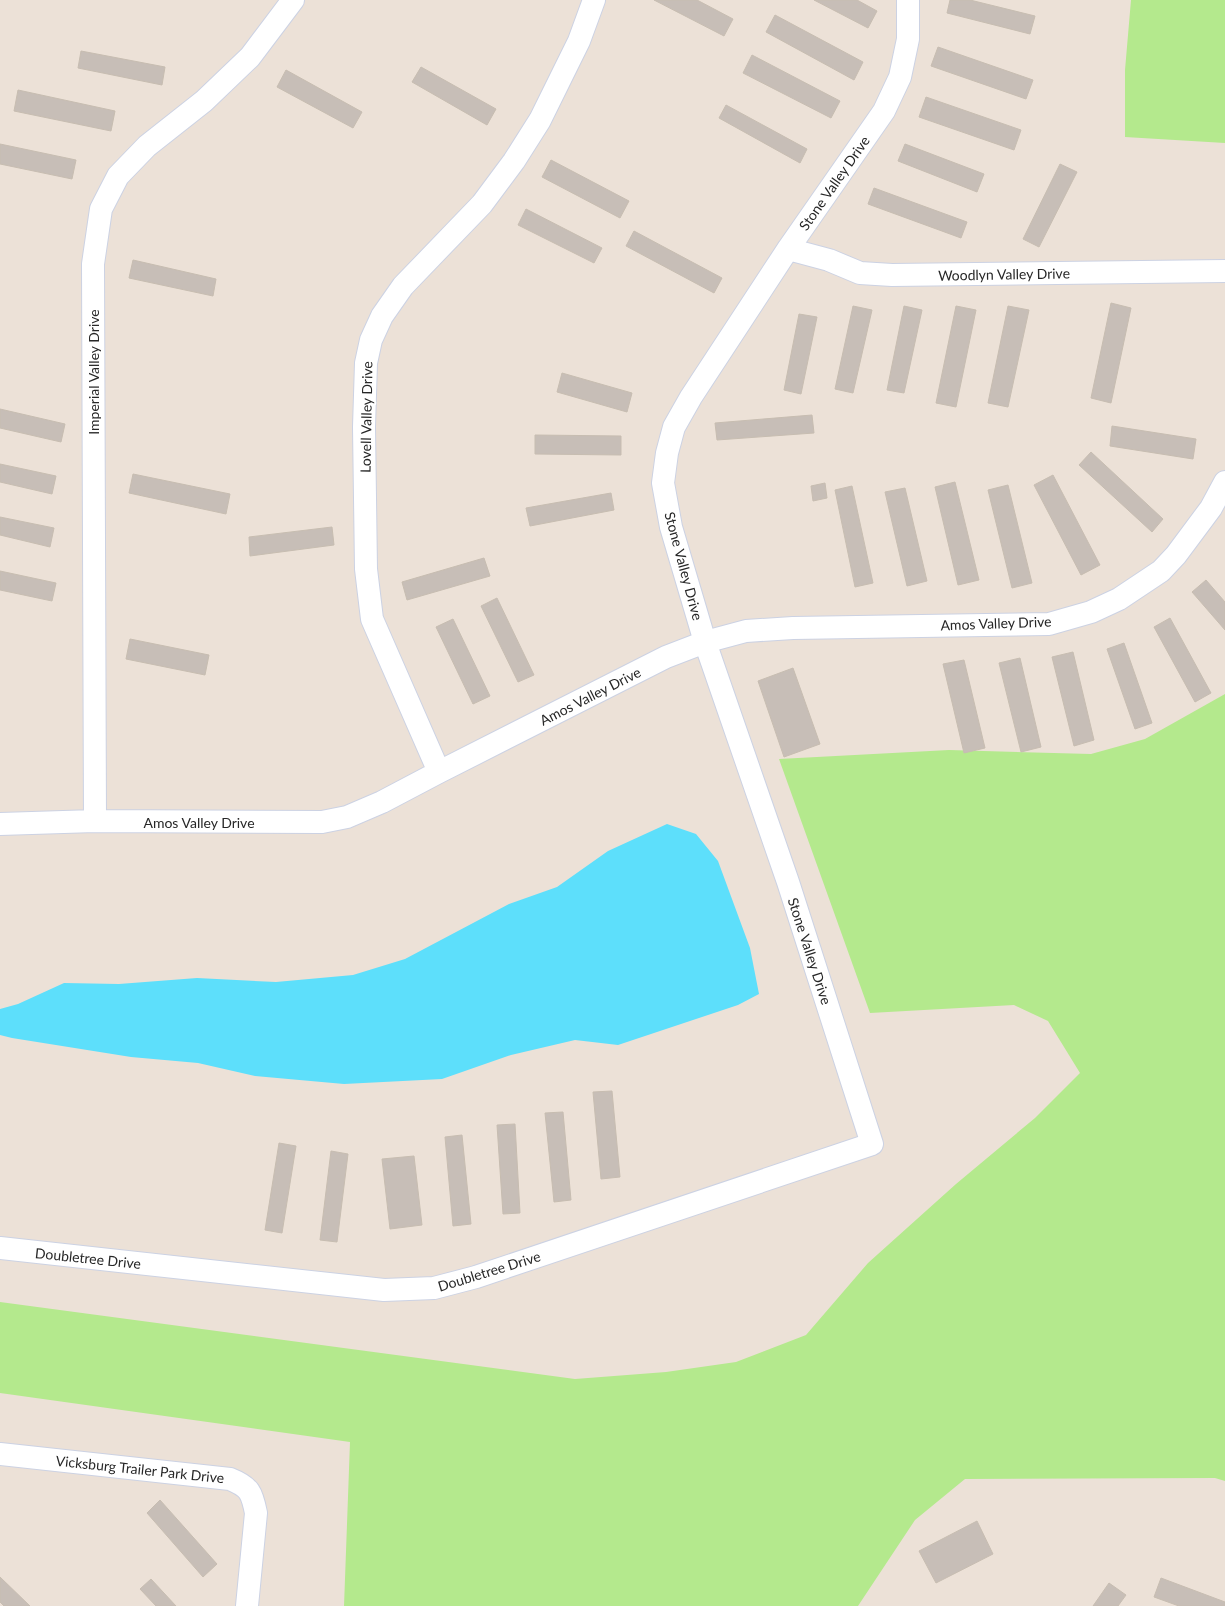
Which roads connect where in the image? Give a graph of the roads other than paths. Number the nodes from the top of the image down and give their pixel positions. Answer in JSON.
{"nodes":[{"id":1,"x":293,"y":0,"type":"edge"},
{"id":2,"x":594,"y":0,"type":"edge"},
{"id":3,"x":908,"y":0,"type":"edge"},
{"id":4,"x":788,"y":249,"type":"junction"},
{"id":5,"x":1225,"y":271,"type":"edge"},
{"id":6,"x":1225,"y":482,"type":"edge"},
{"id":7,"x":705,"y":642,"type":"junction"},
{"id":8,"x":439,"y":772,"type":"junction"},
{"id":9,"x":94,"y":821,"type":"junction"},
{"id":10,"x":0,"y":824,"type":"edge"},
{"id":11,"x":872,"y":1144,"type":"joint"},
{"id":12,"x":0,"y":1248,"type":"edge"},
{"id":13,"x":0,"y":1454,"type":"edge"},
{"id":14,"x":247,"y":1606,"type":"edge"}],
"edges":[{"from":1,"to":9,"type":"street","name":"Imperial Valley Drive"},
{"from":2,"to":8,"type":"street","name":"Lovell Valley Drive"},
{"from":3,"to":4,"type":"street","name":"Stone Valley Drive"},
{"from":4,"to":5,"type":"street","name":"Woodlyn Valley Drive"},
{"from":4,"to":7,"type":"street","name":"Stone Valley Drive"},
{"from":6,"to":7,"type":"street","name":"Amos Valley Drive"},
{"from":7,"to":8,"type":"street","name":"Amos Valley Drive"},
{"from":7,"to":11,"type":"street","name":"Stone Valley Drive"},
{"from":8,"to":9,"type":"street","name":"Amos Valley Drive"},
{"from":9,"to":10,"type":"street","name":"Amos Valley Drive"},
{"from":11,"to":12,"type":"street","name":"Doubletree Drive"},
{"from":13,"to":14,"type":"street","name":"Vicksburg Trailer Park Drive"}]}
